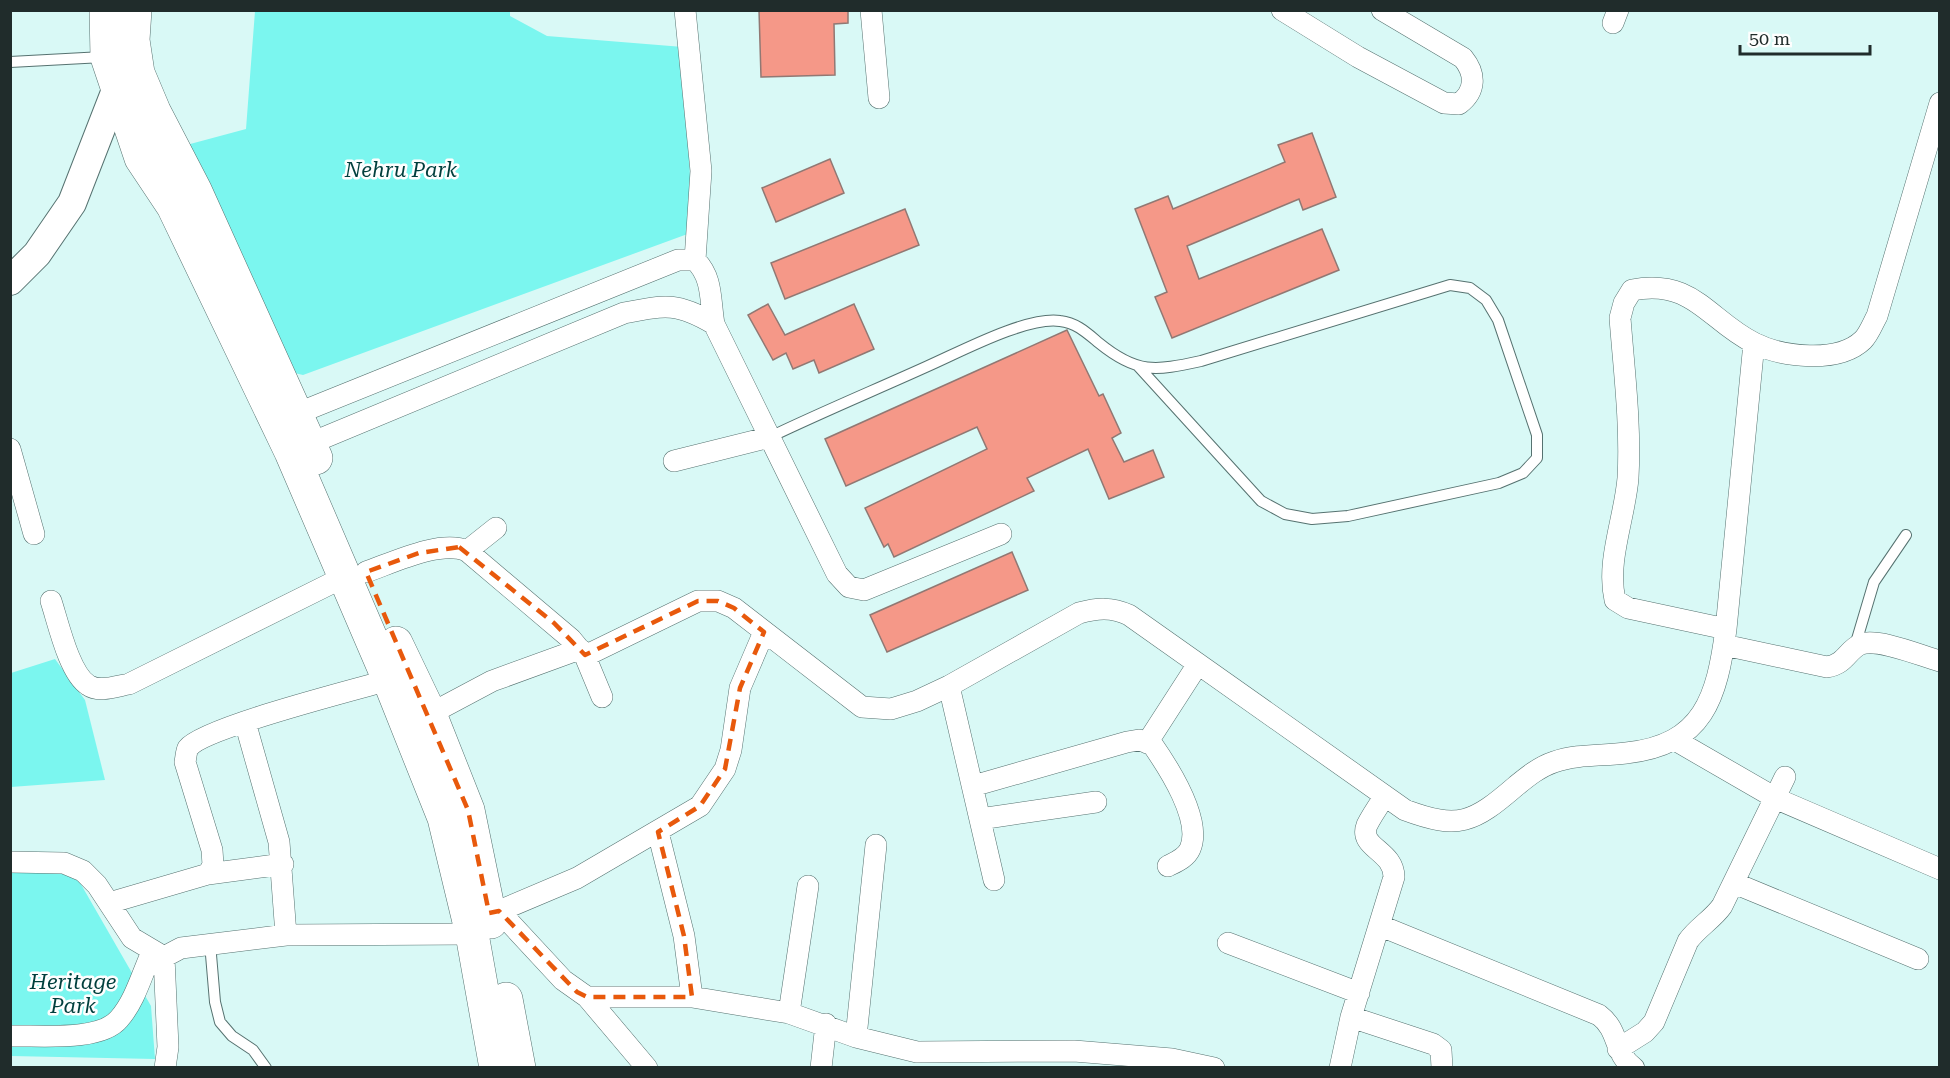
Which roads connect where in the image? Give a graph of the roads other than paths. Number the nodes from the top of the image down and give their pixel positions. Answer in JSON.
{"nodes":[{"id":1,"x":106,"y":10,"type":"edge"},
{"id":2,"x":135,"y":10,"type":"edge"},
{"id":3,"x":685,"y":10,"type":"edge"},
{"id":4,"x":871,"y":10,"type":"edge"},
{"id":5,"x":1282,"y":10,"type":"edge"},
{"id":6,"x":1382,"y":10,"type":"edge"},
{"id":7,"x":107,"y":57,"type":"junction"},
{"id":8,"x":10,"y":62,"type":"edge"},
{"id":9,"x":117,"y":90,"type":"junction"},
{"id":10,"x":879,"y":98,"type":"dead end"},
{"id":11,"x":1940,"y":103,"type":"edge"},
{"id":12,"x":695,"y":260,"type":"junction"},
{"id":13,"x":10,"y":281,"type":"edge"},
{"id":14,"x":714,"y":324,"type":"junction"},
{"id":15,"x":1754,"y":343,"type":"junction"},
{"id":16,"x":1138,"y":366,"type":"junction"},
{"id":17,"x":285,"y":418,"type":"junction"},
{"id":18,"x":770,"y":437,"type":"junction"},
{"id":19,"x":300,"y":448,"type":"junction"},
{"id":20,"x":10,"y":449,"type":"edge"},
{"id":21,"x":674,"y":461,"type":"dead end"},
{"id":22,"x":496,"y":528,"type":"dead end"},
{"id":23,"x":34,"y":534,"type":"dead end"},
{"id":24,"x":1001,"y":534,"type":"dead end"},
{"id":25,"x":1905,"y":535,"type":"dead end"},
{"id":26,"x":467,"y":551,"type":"junction"},
{"id":27,"x":355,"y":575,"type":"junction"},
{"id":28,"x":51,"y":601,"type":"dead end"},
{"id":29,"x":764,"y":632,"type":"junction"},
{"id":30,"x":1725,"y":637,"type":"junction"},
{"id":31,"x":1854,"y":649,"type":"junction"},
{"id":32,"x":582,"y":652,"type":"junction"},
{"id":33,"x":1940,"y":661,"type":"edge"},
{"id":34,"x":1198,"y":664,"type":"junction"},
{"id":35,"x":389,"y":680,"type":"junction"},
{"id":36,"x":950,"y":686,"type":"junction"},
{"id":37,"x":602,"y":697,"type":"dead end"},
{"id":38,"x":430,"y":714,"type":"junction"},
{"id":39,"x":245,"y":722,"type":"junction"},
{"id":40,"x":1675,"y":740,"type":"junction"},
{"id":41,"x":1147,"y":743,"type":"junction"},
{"id":42,"x":1785,"y":777,"type":"dead end"},
{"id":43,"x":973,"y":786,"type":"junction"},
{"id":44,"x":1385,"y":796,"type":"junction"},
{"id":45,"x":1777,"y":799,"type":"junction"},
{"id":46,"x":1096,"y":802,"type":"dead end"},
{"id":47,"x":980,"y":819,"type":"junction"},
{"id":48,"x":658,"y":832,"type":"junction"},
{"id":49,"x":876,"y":844,"type":"dead end"},
{"id":50,"x":10,"y":862,"type":"edge"},
{"id":51,"x":283,"y":864,"type":"junction"},
{"id":52,"x":1168,"y":866,"type":"dead end"},
{"id":53,"x":1940,"y":869,"type":"edge"},
{"id":54,"x":208,"y":874,"type":"junction"},
{"id":55,"x":994,"y":880,"type":"dead end"},
{"id":56,"x":1734,"y":883,"type":"junction"},
{"id":57,"x":808,"y":886,"type":"dead end"},
{"id":58,"x":109,"y":903,"type":"junction"},
{"id":59,"x":487,"y":920,"type":"junction"},
{"id":60,"x":1381,"y":926,"type":"junction"},
{"id":61,"x":286,"y":935,"type":"junction"},
{"id":62,"x":1228,"y":943,"type":"dead end"},
{"id":63,"x":210,"y":944,"type":"junction"},
{"id":64,"x":158,"y":954,"type":"junction"},
{"id":65,"x":1918,"y":959,"type":"dead end"},
{"id":66,"x":1359,"y":993,"type":"junction"},
{"id":67,"x":587,"y":998,"type":"junction"},
{"id":68,"x":692,"y":998,"type":"junction"},
{"id":69,"x":789,"y":1013,"type":"junction"},
{"id":70,"x":1352,"y":1017,"type":"junction"},
{"id":71,"x":825,"y":1024,"type":"junction"},
{"id":72,"x":10,"y":1036,"type":"edge"},
{"id":73,"x":856,"y":1037,"type":"junction"},
{"id":74,"x":1618,"y":1048,"type":"junction"},
{"id":75,"x":944,"y":1060,"type":"edge"},
{"id":76,"x":1134,"y":1061,"type":"edge"},
{"id":77,"x":165,"y":1068,"type":"edge"},
{"id":78,"x":266,"y":1068,"type":"edge"},
{"id":79,"x":495,"y":1068,"type":"edge"},
{"id":80,"x":519,"y":1068,"type":"edge"},
{"id":81,"x":646,"y":1068,"type":"edge"},
{"id":82,"x":821,"y":1068,"type":"edge"},
{"id":83,"x":1214,"y":1068,"type":"edge"},
{"id":84,"x":1340,"y":1068,"type":"edge"},
{"id":85,"x":1442,"y":1068,"type":"edge"},
{"id":86,"x":1634,"y":1068,"type":"edge"}],
"edges":[{"from":1,"to":7,"type":"main road"},
{"from":2,"to":17,"type":"main road"},
{"from":3,"to":12,"type":"street"},
{"from":4,"to":10,"type":"street"},
{"from":5,"to":6,"type":"street"},
{"from":7,"to":8,"type":"lane"},
{"from":7,"to":9,"type":"main road"},
{"from":9,"to":13,"type":"street"},
{"from":9,"to":17,"type":"main road"},
{"from":11,"to":15,"type":"street"},
{"from":12,"to":14,"type":"street"},
{"from":12,"to":17,"type":"street"},
{"from":14,"to":18,"type":"street"},
{"from":14,"to":19,"type":"street"},
{"from":15,"to":30,"type":"street"},
{"from":15,"to":30,"type":"street"},
{"from":16,"to":16,"type":"lane"},
{"from":16,"to":18,"type":"lane"},
{"from":17,"to":19,"type":"main road"},
{"from":18,"to":21,"type":"street"},
{"from":18,"to":24,"type":"street"},
{"from":19,"to":27,"type":"main road"},
{"from":20,"to":23,"type":"street"},
{"from":22,"to":26,"type":"street"},
{"from":25,"to":31,"type":"lane"},
{"from":26,"to":27,"type":"street"},
{"from":26,"to":32,"type":"street"},
{"from":27,"to":28,"type":"street"},
{"from":27,"to":35,"type":"main road"},
{"from":27,"to":38,"type":"main road"},
{"from":29,"to":32,"type":"street"},
{"from":29,"to":36,"type":"street"},
{"from":29,"to":48,"type":"street"},
{"from":30,"to":31,"type":"street"},
{"from":30,"to":40,"type":"street"},
{"from":31,"to":33,"type":"street"},
{"from":32,"to":37,"type":"street"},
{"from":32,"to":38,"type":"street"},
{"from":34,"to":36,"type":"street"},
{"from":34,"to":41,"type":"street"},
{"from":34,"to":44,"type":"street"},
{"from":35,"to":39,"type":"street"},
{"from":35,"to":59,"type":"main road"},
{"from":36,"to":43,"type":"street"},
{"from":38,"to":59,"type":"main road"},
{"from":39,"to":51,"type":"street"},
{"from":39,"to":54,"type":"street"},
{"from":40,"to":44,"type":"street"},
{"from":40,"to":45,"type":"street"},
{"from":41,"to":43,"type":"street"},
{"from":41,"to":52,"type":"street"},
{"from":42,"to":45,"type":"street"},
{"from":43,"to":47,"type":"street"},
{"from":44,"to":60,"type":"street"},
{"from":45,"to":53,"type":"street"},
{"from":45,"to":56,"type":"street"},
{"from":46,"to":47,"type":"street"},
{"from":47,"to":55,"type":"street"},
{"from":48,"to":59,"type":"street"},
{"from":48,"to":68,"type":"street"},
{"from":49,"to":73,"type":"street"},
{"from":50,"to":58,"type":"street"},
{"from":51,"to":54,"type":"street"},
{"from":51,"to":61,"type":"street"},
{"from":54,"to":58,"type":"street"},
{"from":56,"to":65,"type":"street"},
{"from":56,"to":74,"type":"street"},
{"from":57,"to":69,"type":"street"},
{"from":58,"to":64,"type":"street"},
{"from":59,"to":61,"type":"street"},
{"from":59,"to":67,"type":"street"},
{"from":59,"to":79,"type":"main road"},
{"from":59,"to":80,"type":"main road"},
{"from":60,"to":66,"type":"street"},
{"from":60,"to":74,"type":"street"},
{"from":61,"to":63,"type":"street"},
{"from":62,"to":66,"type":"street"},
{"from":63,"to":64,"type":"street"},
{"from":63,"to":78,"type":"lane"},
{"from":64,"to":72,"type":"street"},
{"from":64,"to":77,"type":"street"},
{"from":66,"to":70,"type":"street"},
{"from":67,"to":68,"type":"street"},
{"from":67,"to":81,"type":"street"},
{"from":68,"to":69,"type":"street"},
{"from":69,"to":71,"type":"street"},
{"from":70,"to":84,"type":"street"},
{"from":70,"to":85,"type":"street"},
{"from":71,"to":73,"type":"street"},
{"from":71,"to":82,"type":"street"},
{"from":73,"to":75,"type":"street"},
{"from":74,"to":86,"type":"street"},
{"from":75,"to":76,"type":"street"},
{"from":76,"to":83,"type":"street"}]}
